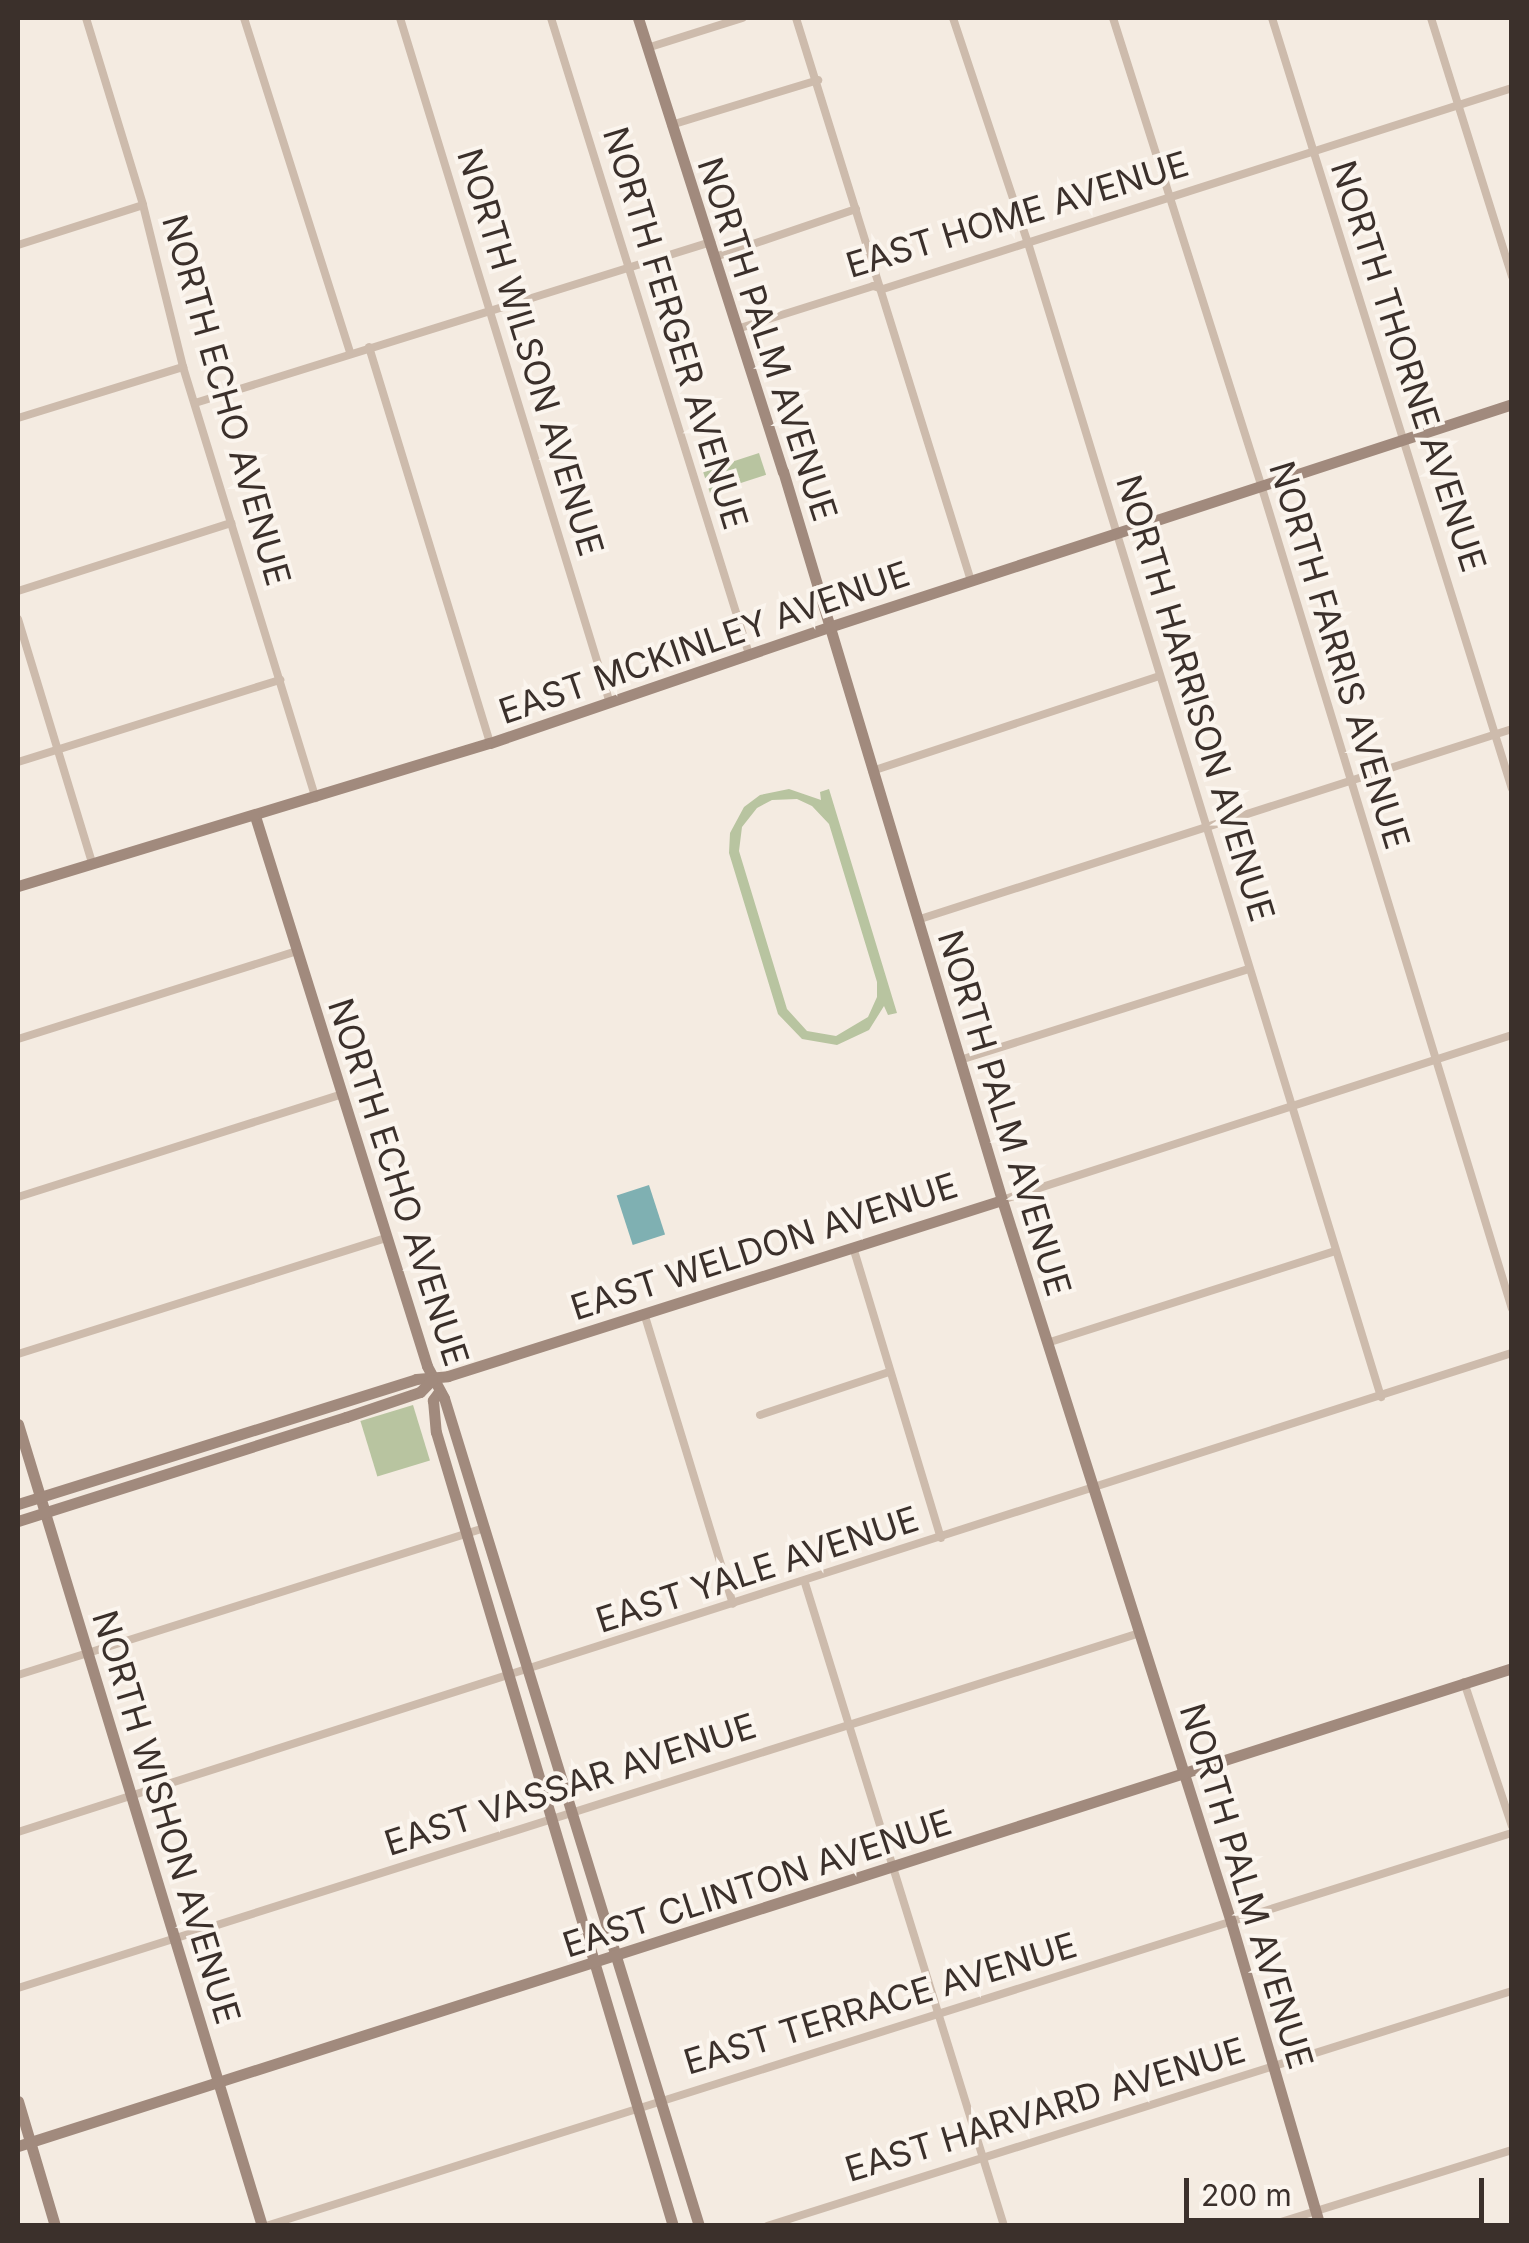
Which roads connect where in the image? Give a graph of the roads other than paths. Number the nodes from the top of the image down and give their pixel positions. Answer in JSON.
{"nodes":[{"id":1,"x":86,"y":18,"type":"edge"},
{"id":2,"x":244,"y":18,"type":"edge"},
{"id":3,"x":400,"y":18,"type":"edge"},
{"id":4,"x":552,"y":18,"type":"edge"},
{"id":5,"x":638,"y":18,"type":"edge"},
{"id":6,"x":742,"y":18,"type":"edge"},
{"id":7,"x":796,"y":18,"type":"edge"},
{"id":8,"x":953,"y":18,"type":"edge"},
{"id":9,"x":1113,"y":18,"type":"edge"},
{"id":10,"x":1272,"y":18,"type":"edge"},
{"id":11,"x":1431,"y":18,"type":"edge"},
{"id":12,"x":648,"y":48,"type":"junction"},
{"id":13,"x":818,"y":80,"type":"junction"},
{"id":14,"x":1512,"y":88,"type":"edge"},
{"id":15,"x":1458,"y":105,"type":"junction"},
{"id":16,"x":671,"y":125,"type":"junction"},
{"id":17,"x":1312,"y":151,"type":"junction"},
{"id":18,"x":1168,"y":198,"type":"junction"},
{"id":19,"x":143,"y":205,"type":"junction"},
{"id":20,"x":856,"y":209,"type":"junction"},
{"id":21,"x":711,"y":242,"type":"junction"},
{"id":22,"x":1028,"y":244,"type":"junction"},
{"id":23,"x":18,"y":245,"type":"edge"},
{"id":24,"x":715,"y":257,"type":"junction"},
{"id":25,"x":628,"y":267,"type":"junction"},
{"id":26,"x":1512,"y":277,"type":"edge"},
{"id":27,"x":883,"y":289,"type":"junction"},
{"id":28,"x":489,"y":309,"type":"junction"},
{"id":29,"x":737,"y":329,"type":"junction"},
{"id":30,"x":369,"y":347,"type":"junction"},
{"id":31,"x":350,"y":354,"type":"junction"},
{"id":32,"x":183,"y":367,"type":"junction"},
{"id":33,"x":195,"y":403,"type":"junction"},
{"id":34,"x":1512,"y":404,"type":"edge"},
{"id":35,"x":18,"y":418,"type":"edge"},
{"id":36,"x":1404,"y":439,"type":"junction"},
{"id":37,"x":1261,"y":484,"type":"junction"},
{"id":38,"x":231,"y":523,"type":"junction"},
{"id":39,"x":1118,"y":532,"type":"junction"},
{"id":40,"x":971,"y":581,"type":"junction"},
{"id":41,"x":18,"y":590,"type":"edge"},
{"id":42,"x":18,"y":619,"type":"edge"},
{"id":43,"x":829,"y":627,"type":"junction"},
{"id":44,"x":749,"y":654,"type":"junction"},
{"id":45,"x":1159,"y":676,"type":"junction"},
{"id":46,"x":280,"y":680,"type":"junction"},
{"id":47,"x":610,"y":703,"type":"junction"},
{"id":48,"x":1512,"y":729,"type":"edge"},
{"id":49,"x":1495,"y":734,"type":"junction"},
{"id":50,"x":490,"y":743,"type":"junction"},
{"id":51,"x":58,"y":750,"type":"junction"},
{"id":52,"x":18,"y":762,"type":"edge"},
{"id":53,"x":872,"y":771,"type":"junction"},
{"id":54,"x":1349,"y":782,"type":"junction"},
{"id":55,"x":1512,"y":789,"type":"edge"},
{"id":56,"x":316,"y":798,"type":"junction"},
{"id":57,"x":255,"y":816,"type":"junction"},
{"id":58,"x":1204,"y":828,"type":"junction"},
{"id":59,"x":92,"y":862,"type":"junction"},
{"id":60,"x":18,"y":886,"type":"edge"},
{"id":61,"x":917,"y":920,"type":"junction"},
{"id":62,"x":297,"y":951,"type":"junction"},
{"id":63,"x":1249,"y":969,"type":"junction"},
{"id":64,"x":1512,"y":1035,"type":"edge"},
{"id":65,"x":18,"y":1038,"type":"edge"},
{"id":66,"x":1434,"y":1059,"type":"junction"},
{"id":67,"x":960,"y":1060,"type":"junction"},
{"id":68,"x":342,"y":1094,"type":"junction"},
{"id":69,"x":1290,"y":1107,"type":"junction"},
{"id":70,"x":18,"y":1197,"type":"edge"},
{"id":71,"x":1002,"y":1200,"type":"junction"},
{"id":72,"x":387,"y":1238,"type":"junction"},
{"id":73,"x":854,"y":1247,"type":"junction"},
{"id":74,"x":1336,"y":1251,"type":"junction"},
{"id":75,"x":1512,"y":1309,"type":"edge"},
{"id":76,"x":644,"y":1313,"type":"junction"},
{"id":77,"x":1047,"y":1342,"type":"junction"},
{"id":78,"x":18,"y":1354,"type":"edge"},
{"id":79,"x":1512,"y":1354,"type":"edge"},
{"id":80,"x":890,"y":1372,"type":"junction"},
{"id":81,"x":432,"y":1380,"type":"junction"},
{"id":82,"x":438,"y":1393,"type":"junction"},
{"id":83,"x":1381,"y":1396,"type":"junction"},
{"id":84,"x":760,"y":1415,"type":"dead end"},
{"id":85,"x":18,"y":1424,"type":"edge"},
{"id":86,"x":267,"y":1426,"type":"junction"},
{"id":87,"x":272,"y":1440,"type":"junction"},
{"id":88,"x":158,"y":1460,"type":"junction"},
{"id":89,"x":163,"y":1474,"type":"junction"},
{"id":90,"x":1093,"y":1490,"type":"junction"},
{"id":91,"x":40,"y":1496,"type":"junction"},
{"id":92,"x":18,"y":1504,"type":"edge"},
{"id":93,"x":45,"y":1512,"type":"junction"},
{"id":94,"x":18,"y":1521,"type":"edge"},
{"id":95,"x":485,"y":1528,"type":"junction"},
{"id":96,"x":466,"y":1534,"type":"junction"},
{"id":97,"x":941,"y":1538,"type":"junction"},
{"id":98,"x":805,"y":1583,"type":"junction"},
{"id":99,"x":733,"y":1604,"type":"junction"},
{"id":100,"x":1140,"y":1633,"type":"junction"},
{"id":101,"x":90,"y":1653,"type":"junction"},
{"id":102,"x":1512,"y":1668,"type":"edge"},
{"id":103,"x":528,"y":1672,"type":"junction"},
{"id":104,"x":18,"y":1676,"type":"edge"},
{"id":105,"x":508,"y":1678,"type":"junction"},
{"id":106,"x":1464,"y":1682,"type":"junction"},
{"id":107,"x":847,"y":1724,"type":"junction"},
{"id":108,"x":1184,"y":1773,"type":"junction"},
{"id":109,"x":132,"y":1796,"type":"junction"},
{"id":110,"x":572,"y":1814,"type":"junction"},
{"id":111,"x":551,"y":1821,"type":"junction"},
{"id":112,"x":1512,"y":1826,"type":"edge"},
{"id":113,"x":18,"y":1832,"type":"edge"},
{"id":114,"x":1512,"y":1834,"type":"edge"},
{"id":115,"x":894,"y":1869,"type":"junction"},
{"id":116,"x":1231,"y":1922,"type":"junction"},
{"id":117,"x":174,"y":1938,"type":"junction"},
{"id":118,"x":616,"y":1958,"type":"junction"},
{"id":119,"x":594,"y":1964,"type":"junction"},
{"id":120,"x":18,"y":1988,"type":"edge"},
{"id":121,"x":1512,"y":1991,"type":"edge"},
{"id":122,"x":939,"y":2013,"type":"junction"},
{"id":123,"x":1274,"y":2066,"type":"junction"},
{"id":124,"x":218,"y":2082,"type":"junction"},
{"id":125,"x":18,"y":2101,"type":"edge"},
{"id":126,"x":662,"y":2101,"type":"junction"},
{"id":127,"x":636,"y":2109,"type":"junction"},
{"id":128,"x":24,"y":2144,"type":"edge"},
{"id":129,"x":1512,"y":2150,"type":"edge"},
{"id":130,"x":984,"y":2156,"type":"junction"},
{"id":131,"x":1316,"y":2210,"type":"junction"},
{"id":132,"x":55,"y":2226,"type":"edge"},
{"id":133,"x":264,"y":2226,"type":"edge"},
{"id":134,"x":674,"y":2226,"type":"edge"},
{"id":135,"x":699,"y":2226,"type":"edge"},
{"id":136,"x":768,"y":2226,"type":"edge"},
{"id":137,"x":1004,"y":2226,"type":"edge"},
{"id":138,"x":1268,"y":2226,"type":"edge"},
{"id":139,"x":1320,"y":2226,"type":"edge"}],
"edges":[{"from":1,"to":19,"type":"street","name":"NORTH ECHO AVENUE"},
{"from":2,"to":31,"type":"street"},
{"from":3,"to":28,"type":"street","name":"NORTH WILSON AVENUE"},
{"from":4,"to":25,"type":"street","name":"NORTH FERGER AVENUE"},
{"from":5,"to":12,"type":"main road","name":"NORTH PALM AVENUE"},
{"from":6,"to":12,"type":"street"},
{"from":7,"to":13,"type":"street"},
{"from":8,"to":22,"type":"street","name":"NORTH HARRISON AVENUE"},
{"from":9,"to":18,"type":"street","name":"NORTH FARRIS AVENUE"},
{"from":10,"to":17,"type":"street","name":"NORTH THORNE AVENUE"},
{"from":11,"to":15,"type":"street"},
{"from":12,"to":16,"type":"main road","name":"NORTH PALM AVENUE"},
{"from":13,"to":16,"type":"street"},
{"from":13,"to":20,"type":"street"},
{"from":14,"to":15,"type":"street","name":"EAST HOME AVENUE"},
{"from":15,"to":17,"type":"street","name":"EAST HOME AVENUE"},
{"from":15,"to":26,"type":"street"},
{"from":16,"to":21,"type":"main road","name":"NORTH PALM AVENUE"},
{"from":17,"to":18,"type":"street","name":"EAST HOME AVENUE"},
{"from":17,"to":36,"type":"street","name":"NORTH THORNE AVENUE"},
{"from":18,"to":22,"type":"street","name":"EAST HOME AVENUE"},
{"from":18,"to":37,"type":"street","name":"NORTH FARRIS AVENUE"},
{"from":19,"to":23,"type":"street"},
{"from":19,"to":32,"type":"street","name":"NORTH ECHO AVENUE"},
{"from":20,"to":24,"type":"street"},
{"from":20,"to":27,"type":"street"},
{"from":21,"to":24,"type":"main road","name":"NORTH PALM AVENUE"},
{"from":21,"to":25,"type":"street"},
{"from":22,"to":27,"type":"street","name":"EAST HOME AVENUE"},
{"from":22,"to":39,"type":"street","name":"NORTH HARRISON AVENUE"},
{"from":24,"to":29,"type":"main road","name":"NORTH PALM AVENUE"},
{"from":25,"to":28,"type":"street"},
{"from":25,"to":44,"type":"street","name":"NORTH FERGER AVENUE"},
{"from":27,"to":29,"type":"street","name":"EAST HOME AVENUE"},
{"from":27,"to":40,"type":"street"},
{"from":28,"to":30,"type":"street"},
{"from":28,"to":47,"type":"street","name":"NORTH WILSON AVENUE"},
{"from":29,"to":43,"type":"main road","name":"NORTH PALM AVENUE"},
{"from":30,"to":31,"type":"street"},
{"from":30,"to":50,"type":"street"},
{"from":31,"to":33,"type":"street"},
{"from":32,"to":33,"type":"street","name":"NORTH ECHO AVENUE"},
{"from":32,"to":35,"type":"street"},
{"from":33,"to":38,"type":"street","name":"NORTH ECHO AVENUE"},
{"from":34,"to":36,"type":"main road","name":"EAST MCKINLEY AVENUE"},
{"from":36,"to":37,"type":"main road","name":"EAST MCKINLEY AVENUE"},
{"from":36,"to":49,"type":"street","name":"NORTH THORNE AVENUE"},
{"from":37,"to":39,"type":"main road","name":"EAST MCKINLEY AVENUE"},
{"from":37,"to":54,"type":"street","name":"NORTH FARRIS AVENUE"},
{"from":38,"to":41,"type":"street"},
{"from":38,"to":46,"type":"street","name":"NORTH ECHO AVENUE"},
{"from":39,"to":40,"type":"main road","name":"EAST MCKINLEY AVENUE"},
{"from":39,"to":45,"type":"street","name":"NORTH HARRISON AVENUE"},
{"from":40,"to":43,"type":"main road","name":"EAST MCKINLEY AVENUE"},
{"from":42,"to":51,"type":"street"},
{"from":43,"to":44,"type":"main road","name":"EAST MCKINLEY AVENUE"},
{"from":43,"to":53,"type":"main road","name":"NORTH PALM AVENUE"},
{"from":44,"to":47,"type":"main road","name":"EAST MCKINLEY AVENUE"},
{"from":45,"to":53,"type":"street"},
{"from":45,"to":58,"type":"street","name":"NORTH HARRISON AVENUE"},
{"from":46,"to":51,"type":"street"},
{"from":46,"to":56,"type":"street","name":"NORTH ECHO AVENUE"},
{"from":47,"to":50,"type":"main road","name":"EAST MCKINLEY AVENUE"},
{"from":48,"to":49,"type":"street"},
{"from":49,"to":54,"type":"street"},
{"from":49,"to":55,"type":"street","name":"NORTH THORNE AVENUE"},
{"from":50,"to":56,"type":"main road","name":"EAST MCKINLEY AVENUE"},
{"from":51,"to":52,"type":"street"},
{"from":51,"to":59,"type":"street"},
{"from":53,"to":61,"type":"main road","name":"NORTH PALM AVENUE"},
{"from":54,"to":58,"type":"street"},
{"from":54,"to":66,"type":"street","name":"NORTH FARRIS AVENUE"},
{"from":56,"to":57,"type":"main road","name":"EAST MCKINLEY AVENUE"},
{"from":57,"to":59,"type":"main road","name":"EAST MCKINLEY AVENUE"},
{"from":57,"to":62,"type":"main road","name":"NORTH ECHO AVENUE"},
{"from":58,"to":61,"type":"street"},
{"from":58,"to":63,"type":"street","name":"NORTH HARRISON AVENUE"},
{"from":59,"to":60,"type":"main road","name":"EAST MCKINLEY AVENUE"},
{"from":61,"to":67,"type":"main road","name":"NORTH PALM AVENUE"},
{"from":62,"to":65,"type":"street"},
{"from":62,"to":68,"type":"main road","name":"NORTH ECHO AVENUE"},
{"from":63,"to":67,"type":"street"},
{"from":63,"to":69,"type":"street","name":"NORTH HARRISON AVENUE"},
{"from":64,"to":66,"type":"street","name":"EAST WELDON AVENUE"},
{"from":66,"to":69,"type":"street","name":"EAST WELDON AVENUE"},
{"from":66,"to":75,"type":"street","name":"NORTH FARRIS AVENUE"},
{"from":67,"to":71,"type":"main road","name":"NORTH PALM AVENUE"},
{"from":68,"to":70,"type":"street"},
{"from":68,"to":72,"type":"main road","name":"NORTH ECHO AVENUE"},
{"from":69,"to":71,"type":"street","name":"EAST WELDON AVENUE"},
{"from":69,"to":74,"type":"street","name":"NORTH HARRISON AVENUE"},
{"from":71,"to":73,"type":"main road","name":"EAST WELDON AVENUE"},
{"from":71,"to":77,"type":"main road","name":"NORTH PALM AVENUE"},
{"from":72,"to":78,"type":"street"},
{"from":72,"to":81,"type":"main road","name":"NORTH ECHO AVENUE"},
{"from":73,"to":76,"type":"main road","name":"EAST WELDON AVENUE"},
{"from":73,"to":80,"type":"street"},
{"from":74,"to":77,"type":"street"},
{"from":74,"to":83,"type":"street","name":"NORTH HARRISON AVENUE"},
{"from":76,"to":81,"type":"main road","name":"EAST WELDON AVENUE"},
{"from":76,"to":99,"type":"street"},
{"from":77,"to":90,"type":"main road","name":"NORTH PALM AVENUE"},
{"from":79,"to":83,"type":"street","name":"EAST YALE AVENUE"},
{"from":80,"to":84,"type":"street"},
{"from":80,"to":97,"type":"street"},
{"from":81,"to":82,"type":"main road","name":"NORTH ECHO AVENUE"},
{"from":81,"to":86,"type":"main road","name":"EAST WELDON AVENUE"},
{"from":81,"to":87,"type":"main road","name":"EAST WELDON AVENUE"},
{"from":82,"to":95,"type":"main road","name":"NORTH ECHO AVENUE"},
{"from":82,"to":96,"type":"main road"},
{"from":83,"to":90,"type":"street","name":"EAST YALE AVENUE"},
{"from":85,"to":91,"type":"main road","name":"NORTH WISHON AVENUE"},
{"from":86,"to":87,"type":"main road"},
{"from":86,"to":88,"type":"main road","name":"EAST WELDON AVENUE"},
{"from":87,"to":89,"type":"main road","name":"EAST WELDON AVENUE"},
{"from":88,"to":89,"type":"main road"},
{"from":88,"to":91,"type":"main road","name":"EAST WELDON AVENUE"},
{"from":89,"to":93,"type":"main road","name":"EAST WELDON AVENUE"},
{"from":90,"to":97,"type":"street","name":"EAST YALE AVENUE"},
{"from":90,"to":100,"type":"main road","name":"NORTH PALM AVENUE"},
{"from":91,"to":92,"type":"main road","name":"EAST WELDON AVENUE"},
{"from":91,"to":93,"type":"main road","name":"NORTH WISHON AVENUE"},
{"from":93,"to":94,"type":"main road","name":"EAST WELDON AVENUE"},
{"from":93,"to":101,"type":"main road","name":"NORTH WISHON AVENUE"},
{"from":95,"to":96,"type":"street"},
{"from":95,"to":103,"type":"main road","name":"NORTH ECHO AVENUE"},
{"from":96,"to":101,"type":"street"},
{"from":96,"to":105,"type":"main road"},
{"from":97,"to":98,"type":"street","name":"EAST YALE AVENUE"},
{"from":98,"to":99,"type":"street","name":"EAST YALE AVENUE"},
{"from":98,"to":107,"type":"street"},
{"from":99,"to":103,"type":"street","name":"EAST YALE AVENUE"},
{"from":100,"to":107,"type":"street","name":"EAST VASSAR AVENUE"},
{"from":100,"to":108,"type":"main road","name":"NORTH PALM AVENUE"},
{"from":101,"to":104,"type":"street"},
{"from":101,"to":109,"type":"main road","name":"NORTH WISHON AVENUE"},
{"from":102,"to":106,"type":"main road","name":"EAST CLINTON AVENUE"},
{"from":103,"to":105,"type":"street","name":"EAST YALE AVENUE"},
{"from":103,"to":110,"type":"main road","name":"NORTH ECHO AVENUE"},
{"from":105,"to":109,"type":"street","name":"EAST YALE AVENUE"},
{"from":105,"to":111,"type":"main road"},
{"from":106,"to":108,"type":"main road","name":"EAST CLINTON AVENUE"},
{"from":106,"to":112,"type":"street"},
{"from":107,"to":110,"type":"street","name":"EAST VASSAR AVENUE"},
{"from":107,"to":115,"type":"street"},
{"from":108,"to":115,"type":"main road","name":"EAST CLINTON AVENUE"},
{"from":108,"to":116,"type":"main road","name":"NORTH PALM AVENUE"},
{"from":109,"to":113,"type":"street","name":"EAST YALE AVENUE"},
{"from":109,"to":117,"type":"main road","name":"NORTH WISHON AVENUE"},
{"from":110,"to":111,"type":"street","name":"EAST VASSAR AVENUE"},
{"from":110,"to":118,"type":"main road","name":"NORTH ECHO AVENUE"},
{"from":111,"to":117,"type":"street","name":"EAST VASSAR AVENUE"},
{"from":111,"to":119,"type":"main road"},
{"from":114,"to":116,"type":"street","name":"EAST TERRACE AVENUE"},
{"from":115,"to":118,"type":"main road","name":"EAST CLINTON AVENUE"},
{"from":115,"to":122,"type":"street"},
{"from":116,"to":122,"type":"street","name":"EAST TERRACE AVENUE"},
{"from":116,"to":123,"type":"main road","name":"NORTH PALM AVENUE"},
{"from":117,"to":120,"type":"street","name":"EAST VASSAR AVENUE"},
{"from":117,"to":124,"type":"main road","name":"NORTH WISHON AVENUE"},
{"from":118,"to":119,"type":"main road","name":"EAST CLINTON AVENUE"},
{"from":118,"to":126,"type":"main road","name":"NORTH ECHO AVENUE"},
{"from":119,"to":124,"type":"main road","name":"EAST CLINTON AVENUE"},
{"from":119,"to":127,"type":"main road"},
{"from":121,"to":123,"type":"street","name":"EAST HARVARD AVENUE"},
{"from":122,"to":126,"type":"street","name":"EAST TERRACE AVENUE"},
{"from":122,"to":130,"type":"street"},
{"from":123,"to":130,"type":"street","name":"EAST HARVARD AVENUE"},
{"from":123,"to":131,"type":"main road","name":"NORTH PALM AVENUE"},
{"from":124,"to":128,"type":"main road","name":"EAST CLINTON AVENUE"},
{"from":124,"to":133,"type":"main road","name":"NORTH WISHON AVENUE"},
{"from":125,"to":128,"type":"main road"},
{"from":126,"to":127,"type":"street","name":"EAST TERRACE AVENUE"},
{"from":126,"to":135,"type":"main road","name":"NORTH ECHO AVENUE"},
{"from":127,"to":133,"type":"street","name":"EAST TERRACE AVENUE"},
{"from":127,"to":134,"type":"main road"},
{"from":128,"to":132,"type":"main road"},
{"from":129,"to":131,"type":"street"},
{"from":130,"to":136,"type":"street","name":"EAST HARVARD AVENUE"},
{"from":130,"to":137,"type":"street"},
{"from":131,"to":138,"type":"street"},
{"from":131,"to":139,"type":"main road","name":"NORTH PALM AVENUE"}]}
